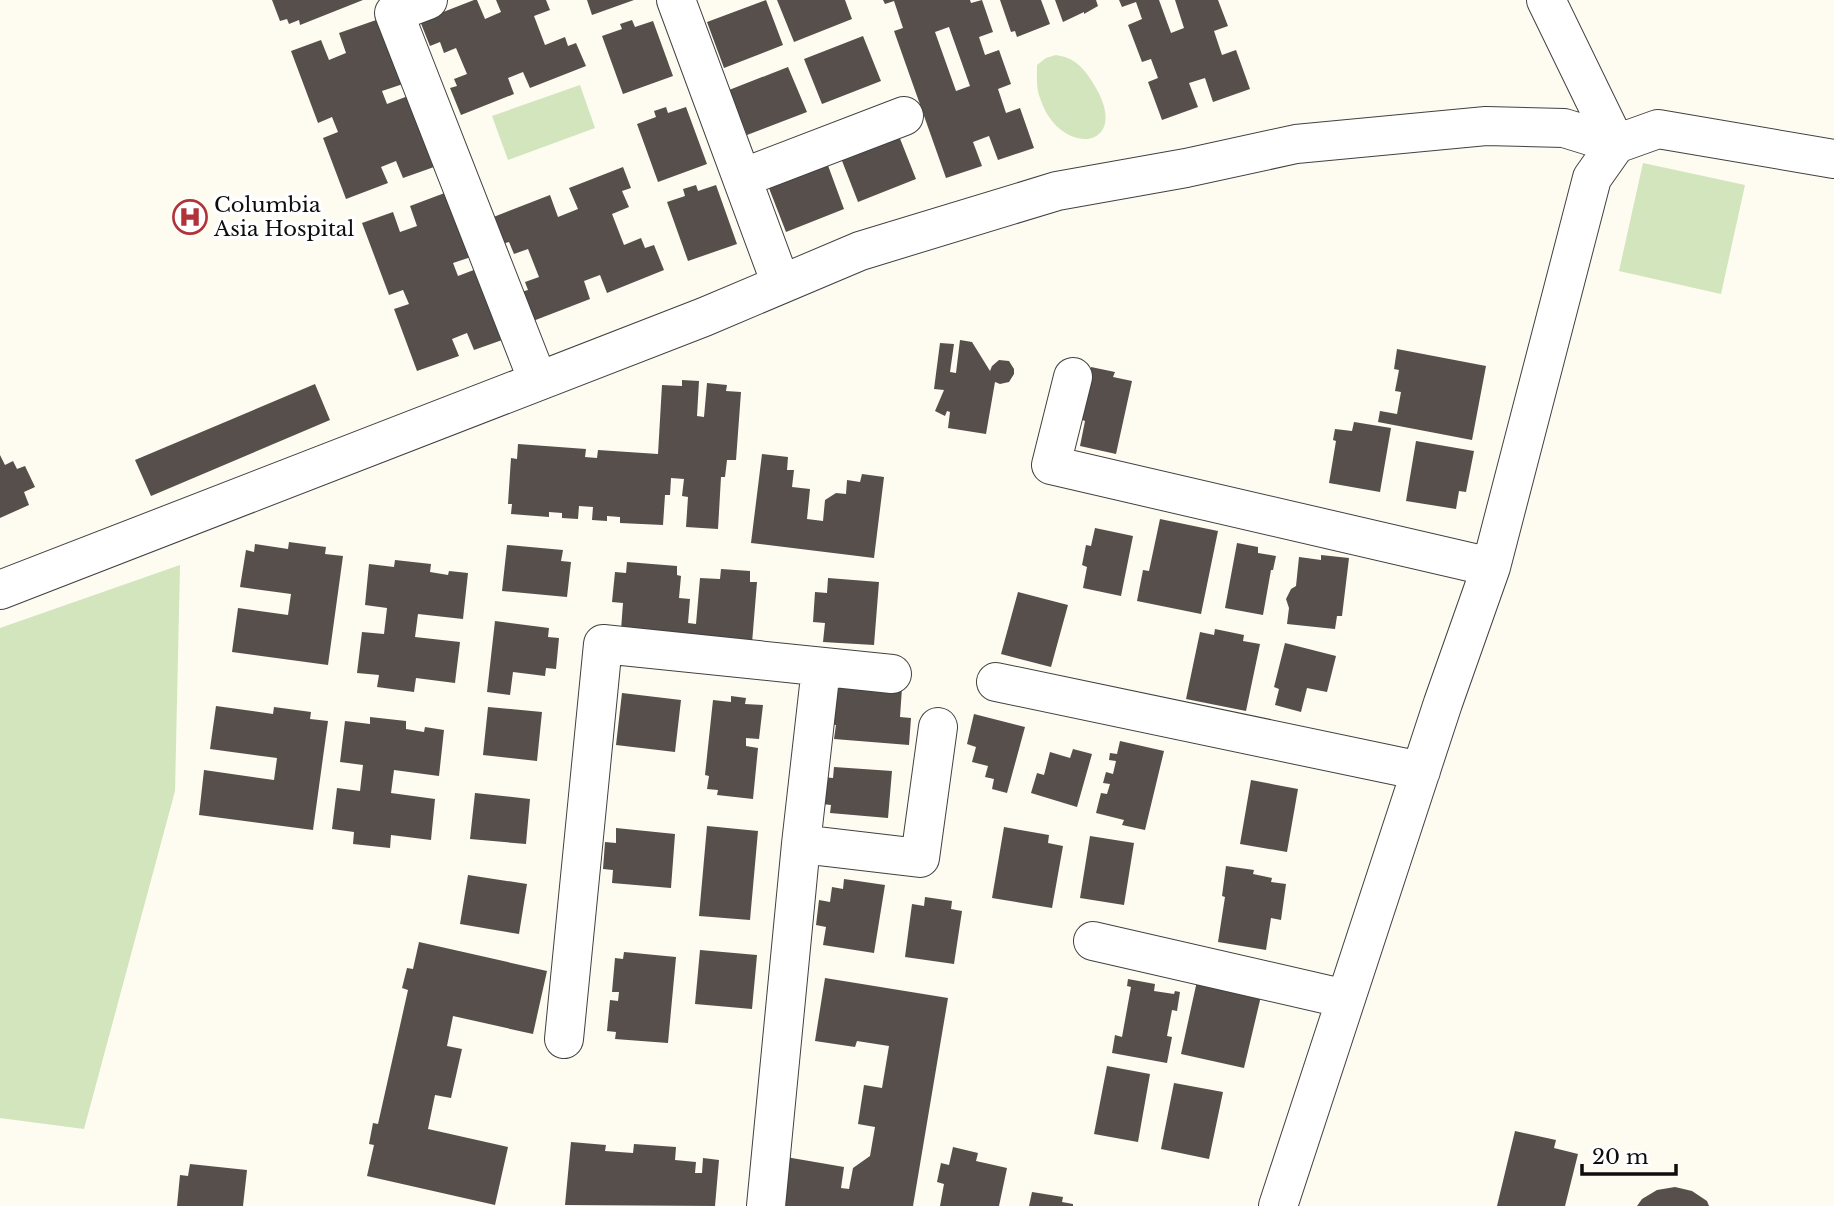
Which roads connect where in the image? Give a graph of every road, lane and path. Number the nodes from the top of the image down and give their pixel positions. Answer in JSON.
{"nodes":[{"id":1,"x":428,"y":0,"type":"edge"},
{"id":2,"x":678,"y":0,"type":"edge"},
{"id":3,"x":1546,"y":0,"type":"edge"},
{"id":4,"x":904,"y":116,"type":"dead end"},
{"id":5,"x":1616,"y":144,"type":"junction"},
{"id":6,"x":1834,"y":159,"type":"edge"},
{"id":7,"x":742,"y":178,"type":"junction"},
{"id":8,"x":781,"y":284,"type":"junction"},
{"id":9,"x":1073,"y":377,"type":"dead end"},
{"id":10,"x":538,"y":381,"type":"junction"},
{"id":11,"x":1491,"y":567,"type":"junction"},
{"id":12,"x":0,"y":590,"type":"edge"},
{"id":13,"x":821,"y":668,"type":"junction"},
{"id":14,"x":892,"y":674,"type":"dead end"},
{"id":15,"x":996,"y":682,"type":"dead end"},
{"id":16,"x":938,"y":727,"type":"dead end"},
{"id":17,"x":1421,"y":771,"type":"junction"},
{"id":18,"x":802,"y":844,"type":"junction"},
{"id":19,"x":1093,"y":940,"type":"dead end"},
{"id":20,"x":1346,"y":999,"type":"junction"},
{"id":21,"x":564,"y":1039,"type":"dead end"},
{"id":22,"x":766,"y":1206,"type":"edge"},
{"id":23,"x":1278,"y":1206,"type":"edge"}],
"edges":[{"from":1,"to":10,"type":"street"},
{"from":2,"to":7,"type":"street"},
{"from":3,"to":5,"type":"street"},
{"from":4,"to":7,"type":"street"},
{"from":5,"to":6,"type":"street"},
{"from":5,"to":8,"type":"street"},
{"from":5,"to":11,"type":"street"},
{"from":7,"to":8,"type":"street"},
{"from":8,"to":10,"type":"street"},
{"from":9,"to":11,"type":"street"},
{"from":10,"to":12,"type":"street"},
{"from":11,"to":17,"type":"street"},
{"from":13,"to":14,"type":"street"},
{"from":13,"to":18,"type":"street"},
{"from":13,"to":21,"type":"street"},
{"from":15,"to":17,"type":"street"},
{"from":16,"to":18,"type":"street"},
{"from":17,"to":20,"type":"street"},
{"from":18,"to":22,"type":"street"},
{"from":19,"to":20,"type":"street"},
{"from":20,"to":23,"type":"street"}]}
